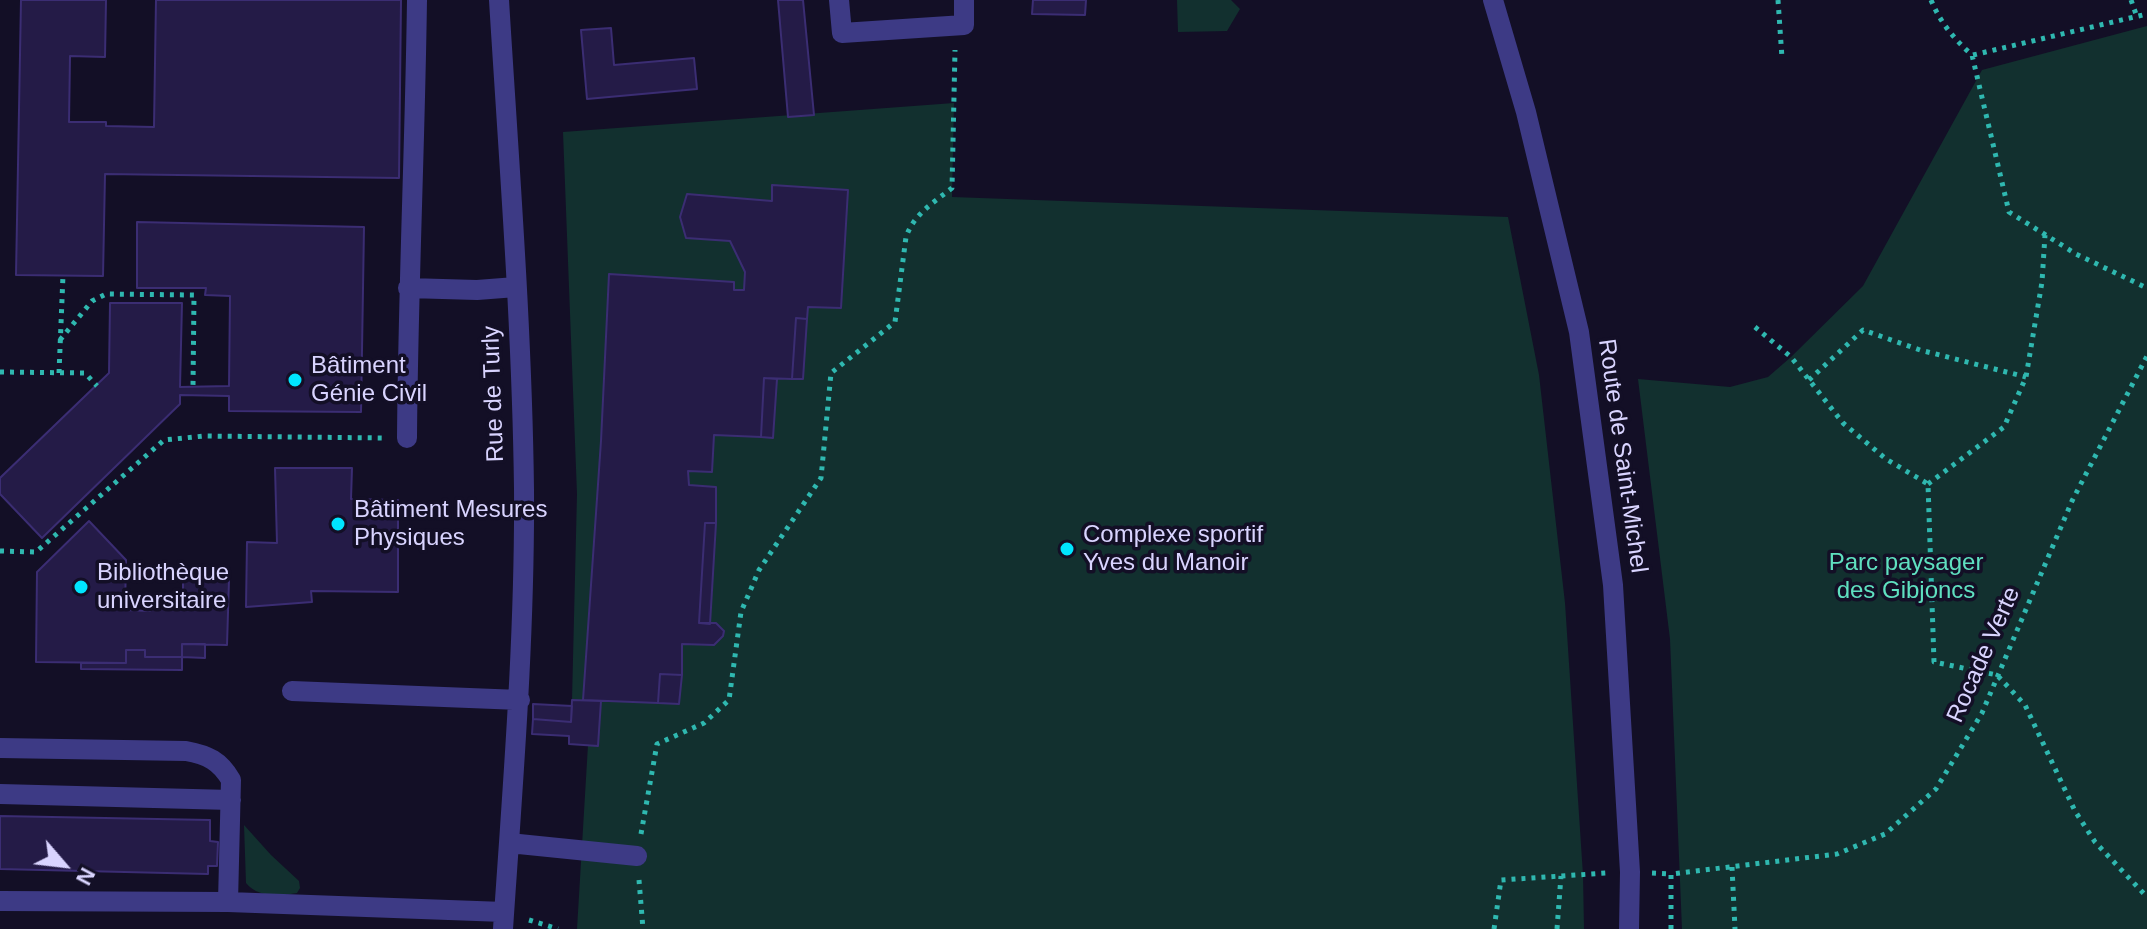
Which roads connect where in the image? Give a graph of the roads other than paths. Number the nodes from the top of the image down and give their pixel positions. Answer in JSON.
{"nodes":[{"id":1,"x":417,"y":0,"type":"edge"},
{"id":2,"x":499,"y":0,"type":"edge"},
{"id":3,"x":839,"y":0,"type":"edge"},
{"id":4,"x":964,"y":0,"type":"edge"},
{"id":5,"x":1493,"y":0,"type":"edge"},
{"id":6,"x":516,"y":287,"type":"junction"},
{"id":7,"x":408,"y":288,"type":"junction"},
{"id":8,"x":407,"y":438,"type":"road end"},
{"id":9,"x":292,"y":691,"type":"dead end"},
{"id":10,"x":520,"y":700,"type":"junction"},
{"id":11,"x":0,"y":748,"type":"edge"},
{"id":12,"x":0,"y":794,"type":"edge"},
{"id":13,"x":231,"y":800,"type":"junction"},
{"id":14,"x":509,"y":843,"type":"junction"},
{"id":15,"x":637,"y":856,"type":"road end"},
{"id":16,"x":0,"y":901,"type":"edge"},
{"id":17,"x":228,"y":902,"type":"junction"},
{"id":18,"x":504,"y":921,"type":"edge"},
{"id":19,"x":1629,"y":929,"type":"edge"}],
"edges":[{"from":1,"to":7,"type":"street"},
{"from":2,"to":6,"type":"street","name":"Rue de Turly"},
{"from":3,"to":4,"type":"street"},
{"from":5,"to":19,"type":"street","name":"Route de Saint-Michel"},
{"from":6,"to":7,"type":"street"},
{"from":6,"to":10,"type":"street","name":"Rue de Turly"},
{"from":7,"to":8,"type":"street"},
{"from":9,"to":10,"type":"street"},
{"from":10,"to":14,"type":"street","name":"Rue de Turly"},
{"from":11,"to":13,"type":"street"},
{"from":12,"to":13,"type":"street"},
{"from":13,"to":17,"type":"street"},
{"from":14,"to":15,"type":"street"},
{"from":14,"to":18,"type":"street","name":"Rue de Turly"},
{"from":16,"to":17,"type":"street"},
{"from":17,"to":18,"type":"street"}]}
